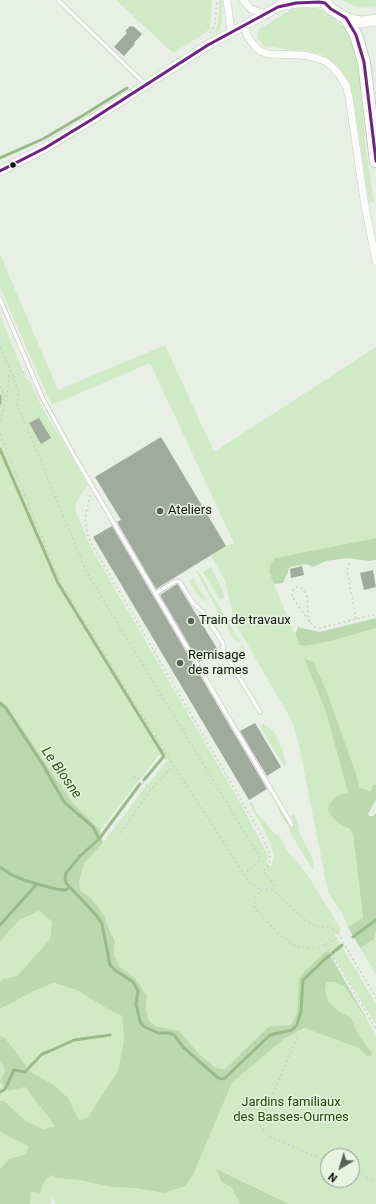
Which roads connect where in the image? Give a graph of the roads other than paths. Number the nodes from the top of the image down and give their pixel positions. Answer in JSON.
{"nodes":[{"id":1,"x":58,"y":0,"type":"edge"},
{"id":2,"x":227,"y":0,"type":"edge"},
{"id":3,"x":243,"y":0,"type":"edge"},
{"id":4,"x":286,"y":0,"type":"edge"},
{"id":5,"x":325,"y":1,"type":"edge"},
{"id":6,"x":278,"y":7,"type":"junction"},
{"id":7,"x":264,"y":14,"type":"junction"},
{"id":8,"x":346,"y":18,"type":"junction"},
{"id":9,"x":376,"y":20,"type":"edge"},
{"id":10,"x":244,"y":25,"type":"junction"},
{"id":11,"x":231,"y":32,"type":"junction"},
{"id":12,"x":145,"y":85,"type":"junction"},
{"id":13,"x":376,"y":160,"type":"edge"},
{"id":14,"x":0,"y":171,"type":"edge"},
{"id":15,"x":376,"y":262,"type":"edge"},
{"id":16,"x":0,"y":299,"type":"edge"},
{"id":17,"x":156,"y":593,"type":"junction"},
{"id":18,"x":260,"y":712,"type":"dead end"},
{"id":19,"x":292,"y":825,"type":"dead end"}],
"edges":[{"from":1,"to":12,"type":"lane"},
{"from":2,"to":11,"type":"street"},
{"from":3,"to":7,"type":"street"},
{"from":4,"to":6,"type":"street"},
{"from":5,"to":6,"type":"street"},
{"from":5,"to":8,"type":"main road"},
{"from":6,"to":7,"type":"street"},
{"from":7,"to":10,"type":"street"},
{"from":8,"to":9,"type":"main road"},
{"from":8,"to":13,"type":"highway"},
{"from":10,"to":11,"type":"street"},
{"from":10,"to":15,"type":"street"},
{"from":11,"to":12,"type":"street"},
{"from":12,"to":14,"type":"street"},
{"from":16,"to":17,"type":"lane"},
{"from":17,"to":18,"type":"lane"},
{"from":17,"to":19,"type":"lane"}]}
